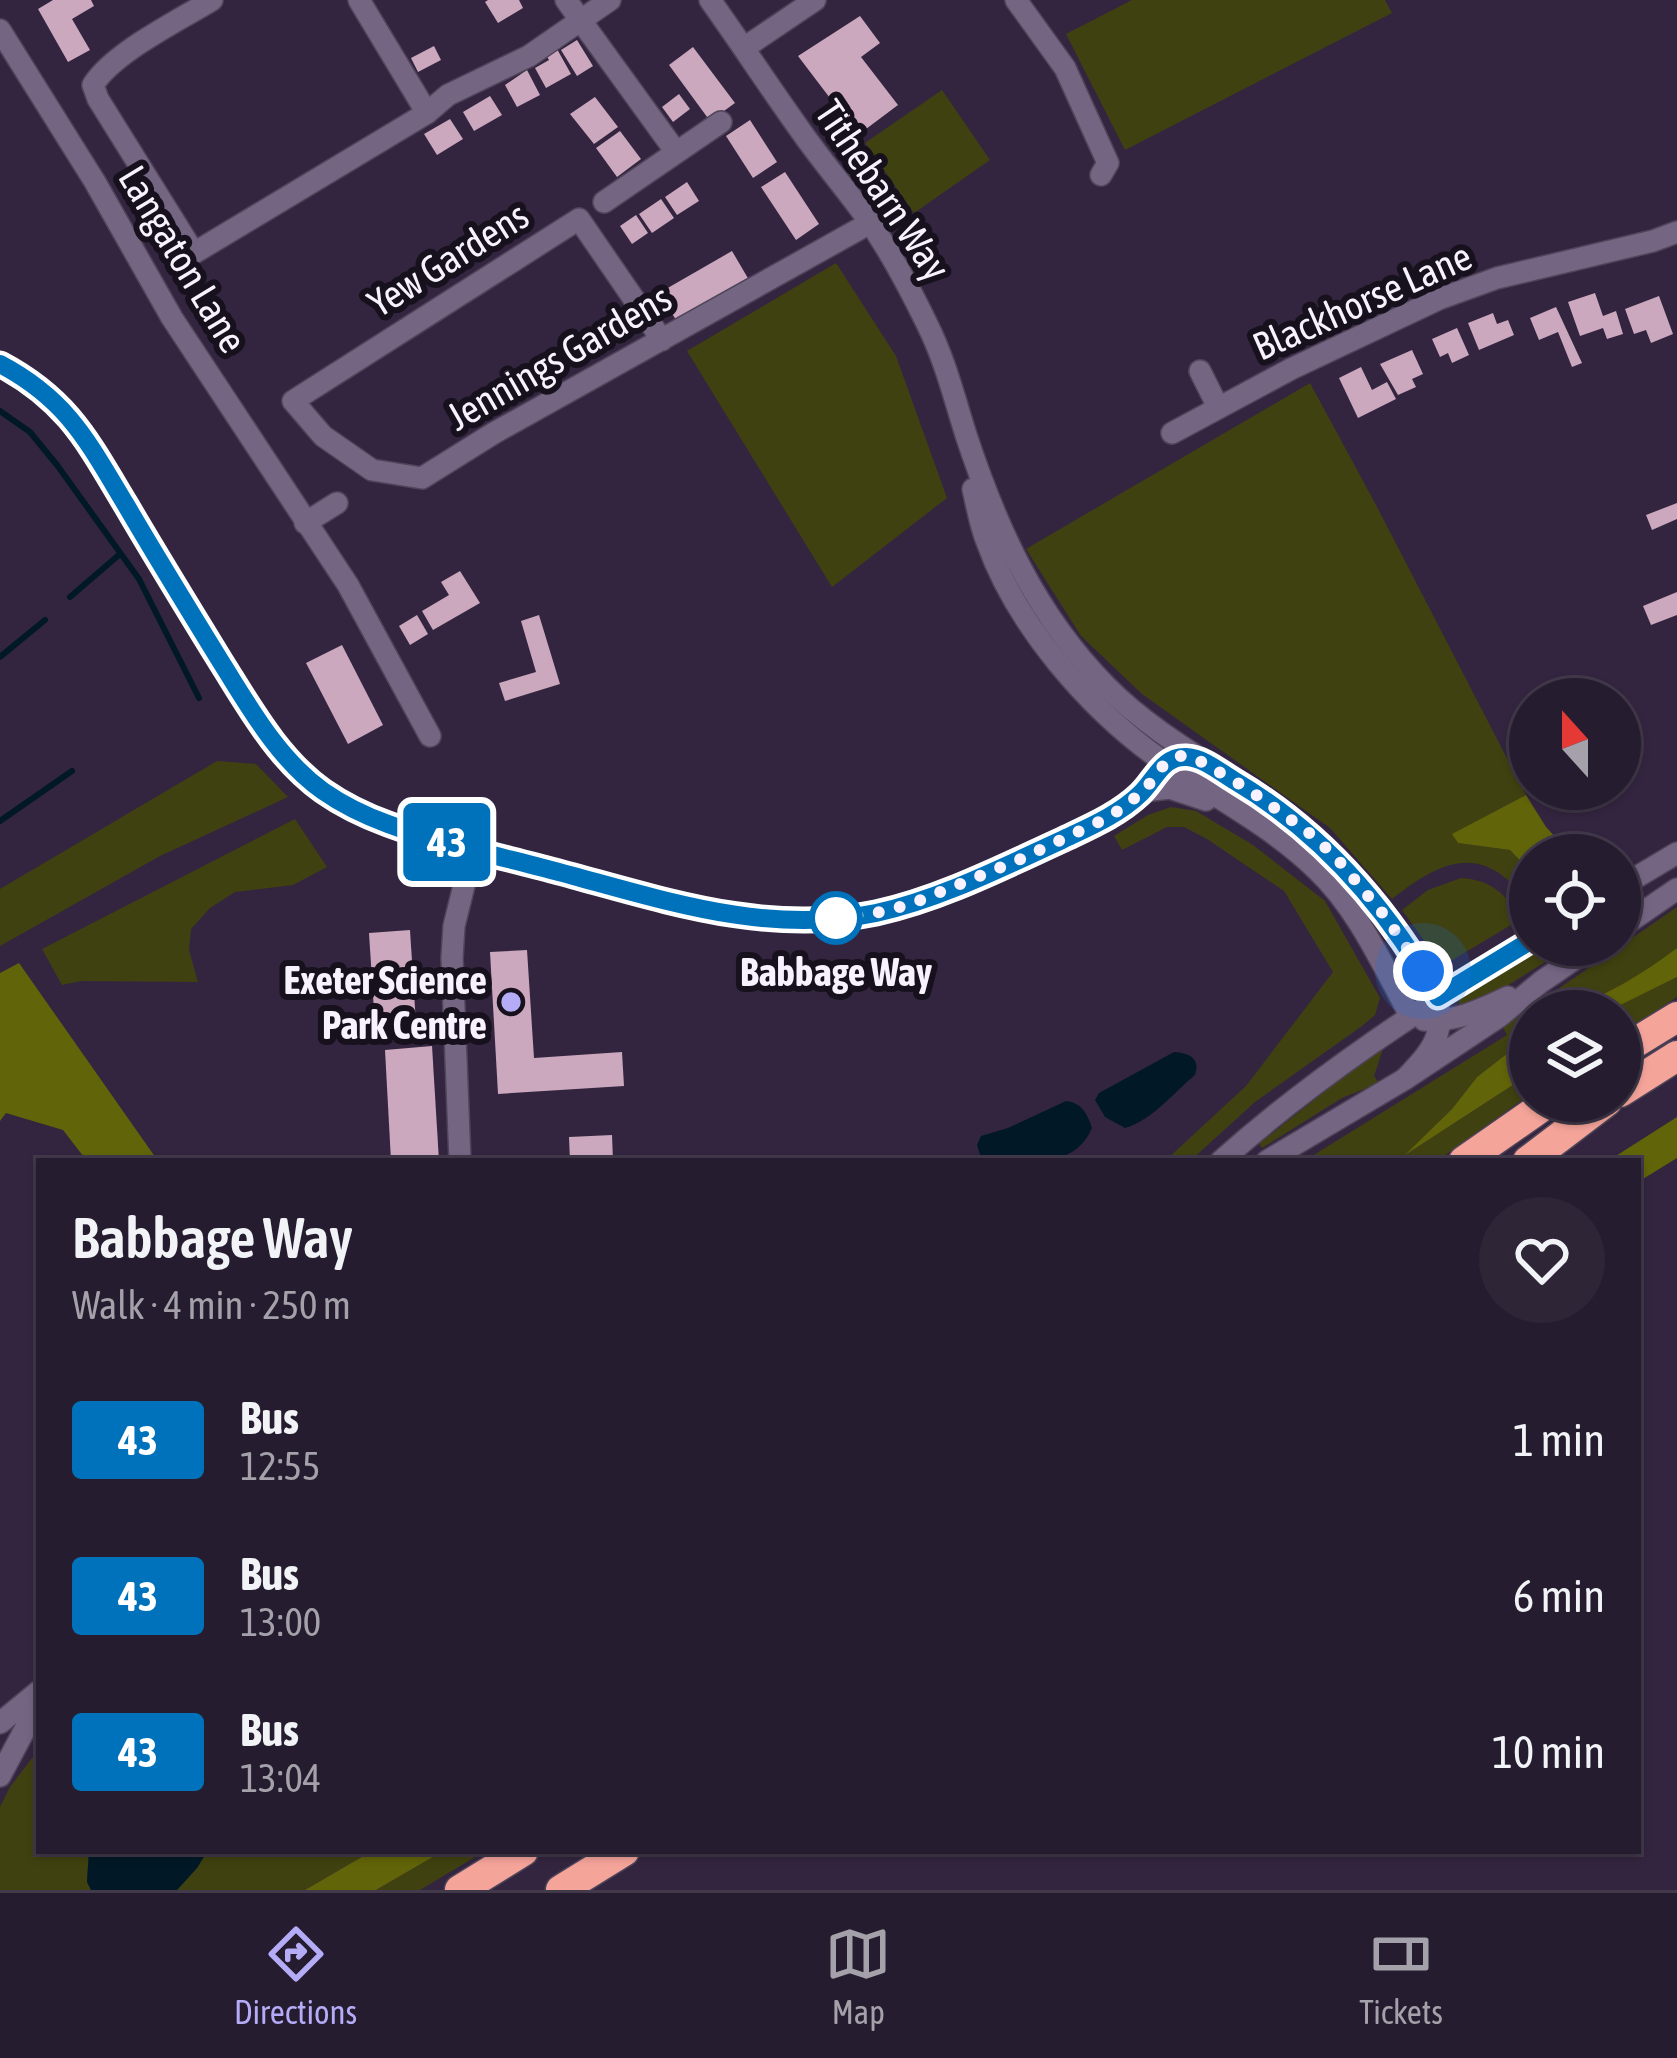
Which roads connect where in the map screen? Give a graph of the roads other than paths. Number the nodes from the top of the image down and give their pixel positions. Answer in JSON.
{"nodes":[{"id":1,"x":212,"y":0,"type":"edge"},
{"id":2,"x":359,"y":0,"type":"edge"},
{"id":3,"x":566,"y":0,"type":"edge"},
{"id":4,"x":610,"y":0,"type":"edge"},
{"id":5,"x":710,"y":0,"type":"edge"},
{"id":6,"x":814,"y":0,"type":"edge"},
{"id":7,"x":1016,"y":0,"type":"edge"},
{"id":8,"x":581,"y":22,"type":"junction"},
{"id":9,"x":0,"y":30,"type":"edge"},
{"id":10,"x":744,"y":48,"type":"junction"},
{"id":11,"x":427,"y":113,"type":"junction"},
{"id":12,"x":722,"y":122,"type":"dead end"},
{"id":13,"x":676,"y":152,"type":"junction"},
{"id":14,"x":1101,"y":175,"type":"dead end"},
{"id":15,"x":604,"y":202,"type":"dead end"},
{"id":16,"x":870,"y":223,"type":"junction"},
{"id":17,"x":1677,"y":232,"type":"edge"},
{"id":18,"x":662,"y":340,"type":"junction"},
{"id":19,"x":1200,"y":371,"type":"dead end"},
{"id":20,"x":292,"y":401,"type":"joint"},
{"id":21,"x":1218,"y":407,"type":"junction"},
{"id":22,"x":1172,"y":433,"type":"dead end"},
{"id":23,"x":966,"y":435,"type":"junction"},
{"id":24,"x":337,"y":503,"type":"dead end"},
{"id":25,"x":305,"y":524,"type":"junction"},
{"id":26,"x":1136,"y":714,"type":"junction"},
{"id":27,"x":430,"y":736,"type":"dead end"},
{"id":28,"x":1195,"y":758,"type":"junction"},
{"id":29,"x":1165,"y":763,"type":"junction"},
{"id":30,"x":1144,"y":791,"type":"junction"},
{"id":31,"x":1283,"y":843,"type":"junction"},
{"id":32,"x":1677,"y":853,"type":"edge"},
{"id":33,"x":470,"y":857,"type":"dead end"},
{"id":34,"x":1641,"y":874,"type":"edge"},
{"id":35,"x":1677,"y":889,"type":"edge"},
{"id":36,"x":642,"y":896,"type":"dead end"},
{"id":37,"x":1641,"y":914,"type":"edge"},
{"id":38,"x":1509,"y":953,"type":"edge"},
{"id":39,"x":1564,"y":966,"type":"edge"},
{"id":40,"x":1541,"y":982,"type":"junction"},
{"id":41,"x":1438,"y":997,"type":"junction"},
{"id":42,"x":1410,"y":1016,"type":"junction"},
{"id":43,"x":1677,"y":1017,"type":"edge"},
{"id":44,"x":1438,"y":1021,"type":"junction"},
{"id":45,"x":1641,"y":1039,"type":"edge"},
{"id":46,"x":1677,"y":1056,"type":"edge"},
{"id":47,"x":1406,"y":1079,"type":"junction"},
{"id":48,"x":1641,"y":1079,"type":"edge"},
{"id":49,"x":1520,"y":1122,"type":"edge"},
{"id":50,"x":1579,"y":1122,"type":"edge"},
{"id":51,"x":460,"y":1158,"type":"edge"},
{"id":52,"x":1225,"y":1158,"type":"edge"},
{"id":53,"x":1272,"y":1158,"type":"edge"},
{"id":54,"x":1468,"y":1158,"type":"edge"},
{"id":55,"x":1532,"y":1158,"type":"edge"},
{"id":56,"x":36,"y":1693,"type":"edge"},
{"id":57,"x":36,"y":1709,"type":"edge"},
{"id":58,"x":0,"y":1723,"type":"edge"},
{"id":59,"x":25,"y":1729,"type":"junction"},
{"id":60,"x":0,"y":1748,"type":"edge"},
{"id":61,"x":0,"y":1776,"type":"edge"},
{"id":62,"x":518,"y":1854,"type":"edge"},
{"id":63,"x":619,"y":1854,"type":"edge"},
{"id":64,"x":460,"y":1890,"type":"edge"},
{"id":65,"x":561,"y":1890,"type":"edge"}],
"edges":[{"from":1,"to":11,"type":"street"},
{"from":2,"to":11,"type":"street"},
{"from":3,"to":8,"type":"street"},
{"from":4,"to":8,"type":"street"},
{"from":5,"to":10,"type":"street","name":"Tithebarn Way"},
{"from":6,"to":10,"type":"street"},
{"from":7,"to":14,"type":"street"},
{"from":8,"to":11,"type":"street"},
{"from":8,"to":13,"type":"street"},
{"from":9,"to":25,"type":"street","name":"Langaton Lane"},
{"from":10,"to":16,"type":"street","name":"Tithebarn Way"},
{"from":12,"to":13,"type":"street"},
{"from":13,"to":15,"type":"street"},
{"from":16,"to":18,"type":"street","name":"Jennings Gardens"},
{"from":16,"to":23,"type":"street","name":"Tithebarn Way"},
{"from":17,"to":21,"type":"street","name":"Blackhorse Lane"},
{"from":18,"to":20,"type":"street","name":"Jennings Gardens"},
{"from":18,"to":20,"type":"street","name":"Yew Gardens"},
{"from":19,"to":21,"type":"street","name":"Blackhorse Lane"},
{"from":21,"to":22,"type":"street","name":"Blackhorse Lane"},
{"from":23,"to":26,"type":"street","name":"Tithebarn Way"},
{"from":23,"to":29,"type":"street","name":"Tithebarn Way"},
{"from":24,"to":25,"type":"street"},
{"from":25,"to":27,"type":"street","name":"Langaton Lane"},
{"from":26,"to":28,"type":"street","name":"Tithebarn Way"},
{"from":26,"to":29,"type":"street","name":"Tithebarn Way"},
{"from":28,"to":29,"type":"street"},
{"from":28,"to":41,"type":"street","name":"Tithebarn Way"},
{"from":29,"to":30,"type":"street"},
{"from":29,"to":31,"type":"street","name":"Tithebarn Way"},
{"from":30,"to":31,"type":"street","name":"Tithebarn Way"},
{"from":30,"to":36,"type":"street"},
{"from":31,"to":42,"type":"street","name":"Tithebarn Way"},
{"from":32,"to":34,"type":"street"},
{"from":33,"to":51,"type":"street"},
{"from":35,"to":37,"type":"street"},
{"from":38,"to":41,"type":"street"},
{"from":39,"to":40,"type":"street"},
{"from":40,"to":44,"type":"street"},
{"from":40,"to":47,"type":"street"},
{"from":41,"to":42,"type":"street"},
{"from":41,"to":44,"type":"street"},
{"from":42,"to":44,"type":"street"},
{"from":42,"to":52,"type":"street"},
{"from":43,"to":45,"type":"highway"},
{"from":44,"to":47,"type":"street"},
{"from":46,"to":48,"type":"highway"},
{"from":47,"to":53,"type":"street"},
{"from":49,"to":54,"type":"highway"},
{"from":50,"to":55,"type":"highway"},
{"from":56,"to":58,"type":"street"},
{"from":57,"to":59,"type":"street"},
{"from":59,"to":60,"type":"street"},
{"from":59,"to":61,"type":"street"},
{"from":62,"to":64,"type":"highway"},
{"from":63,"to":65,"type":"highway"}]}
